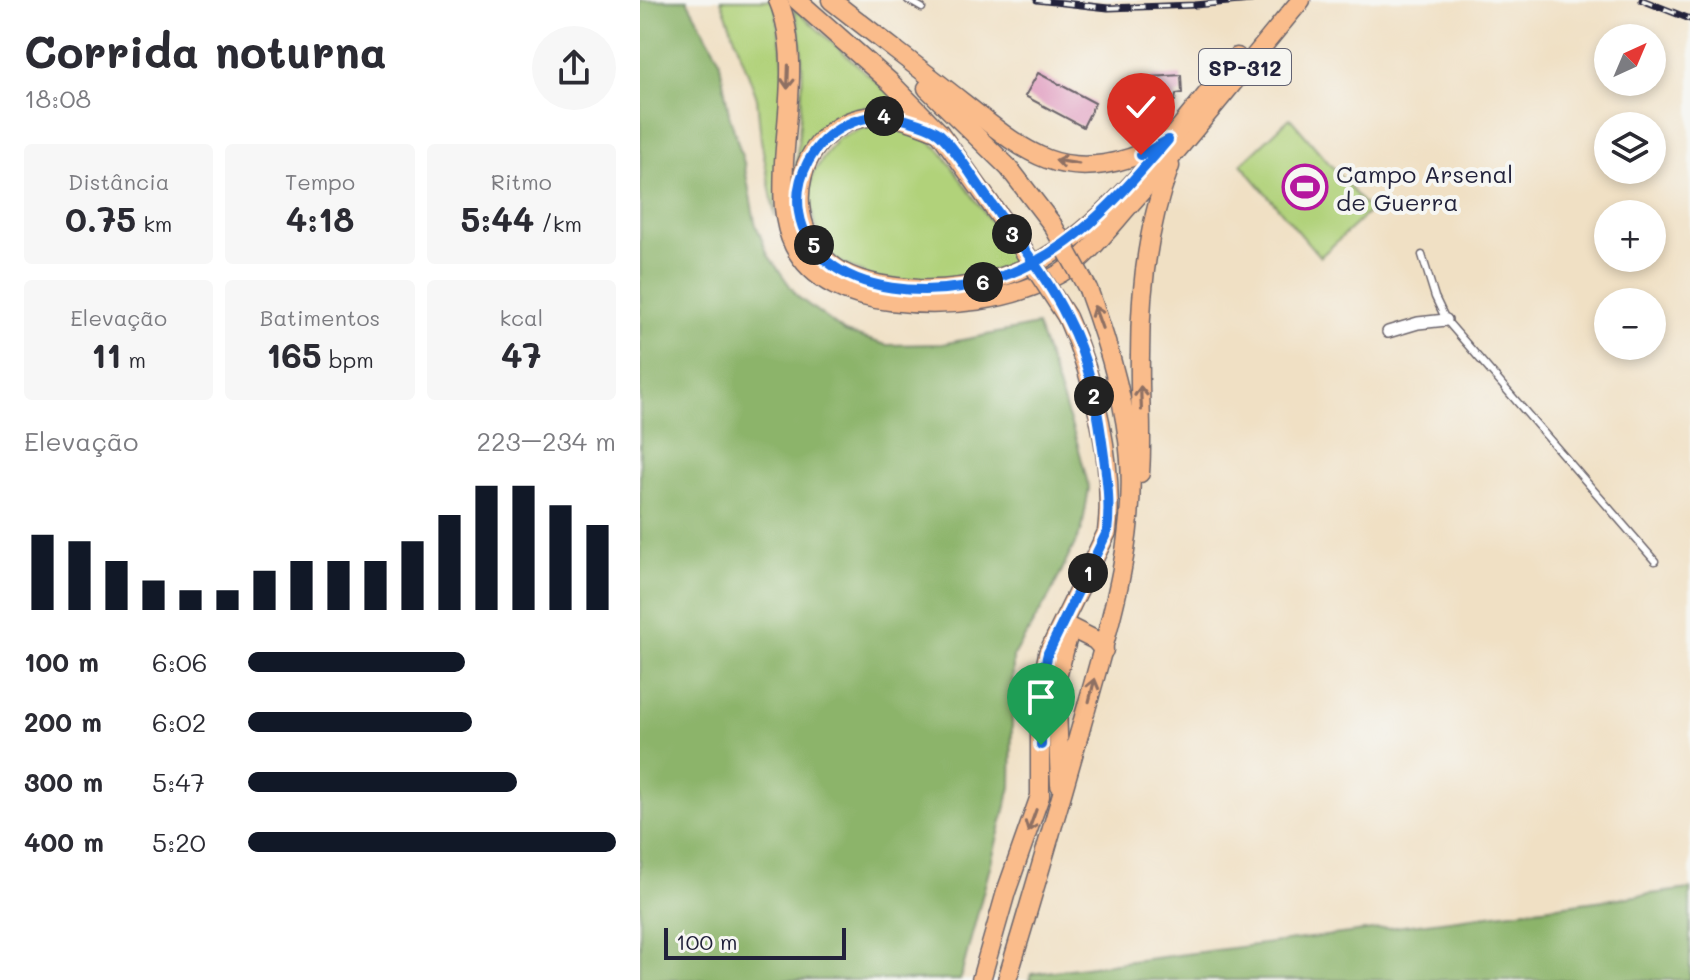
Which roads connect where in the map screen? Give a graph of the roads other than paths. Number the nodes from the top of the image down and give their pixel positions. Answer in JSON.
{"nodes":[{"id":1,"x":778,"y":0,"type":"edge"},
{"id":2,"x":797,"y":0,"type":"edge"},
{"id":3,"x":830,"y":0,"type":"edge"},
{"id":4,"x":908,"y":0,"type":"edge"},
{"id":5,"x":1286,"y":0,"type":"edge"},
{"id":6,"x":1301,"y":0,"type":"edge"},
{"id":7,"x":922,"y":8,"type":"dead end"},
{"id":8,"x":1185,"y":129,"type":"junction"},
{"id":9,"x":939,"y":132,"type":"junction"},
{"id":10,"x":1171,"y":147,"type":"junction"},
{"id":11,"x":1422,"y":255,"type":"dead end"},
{"id":12,"x":1446,"y":320,"type":"junction"},
{"id":13,"x":1388,"y":332,"type":"dead end"},
{"id":14,"x":1128,"y":527,"type":"junction"},
{"id":15,"x":1125,"y":559,"type":"junction"},
{"id":16,"x":1655,"y":561,"type":"dead end"},
{"id":17,"x":1063,"y":632,"type":"junction"},
{"id":18,"x":1104,"y":650,"type":"junction"},
{"id":19,"x":1052,"y":831,"type":"junction"},
{"id":20,"x":981,"y":980,"type":"edge"},
{"id":21,"x":1007,"y":980,"type":"edge"}],
"edges":[{"from":1,"to":10,"type":"main road","one_way":true},
{"from":2,"to":9,"type":"main road"},
{"from":10,"to":3,"type":"main road","one_way":true},
{"from":14,"to":3,"type":"main road","one_way":true,"bridge":true},
{"from":4,"to":7,"type":"lane"},
{"from":5,"to":8,"type":"main road","number":"SP-312"},
{"from":6,"to":8,"type":"main road","number":"SP-312"},
{"from":8,"to":10,"type":"main road","number":"SP-312"},
{"from":9,"to":10,"type":"main road","number":"SP-312"},
{"from":9,"to":17,"type":"main road","bridge":true},
{"from":15,"to":10,"type":"main road","number":"SP-312","one_way":true},
{"from":11,"to":12,"type":"lane"},
{"from":12,"to":13,"type":"street"},
{"from":12,"to":16,"type":"lane"},
{"from":14,"to":15,"type":"main road"},
{"from":14,"to":17,"type":"main road"},
{"from":15,"to":18,"type":"main road","number":"SP-312"},
{"from":17,"to":18,"type":"main road"},
{"from":17,"to":19,"type":"main road"},
{"from":17,"to":20,"type":"main road","one_way":true},
{"from":19,"to":18,"type":"main road","number":"SP-312","one_way":true},
{"from":19,"to":21,"type":"main road","number":"SP-312"}]}
